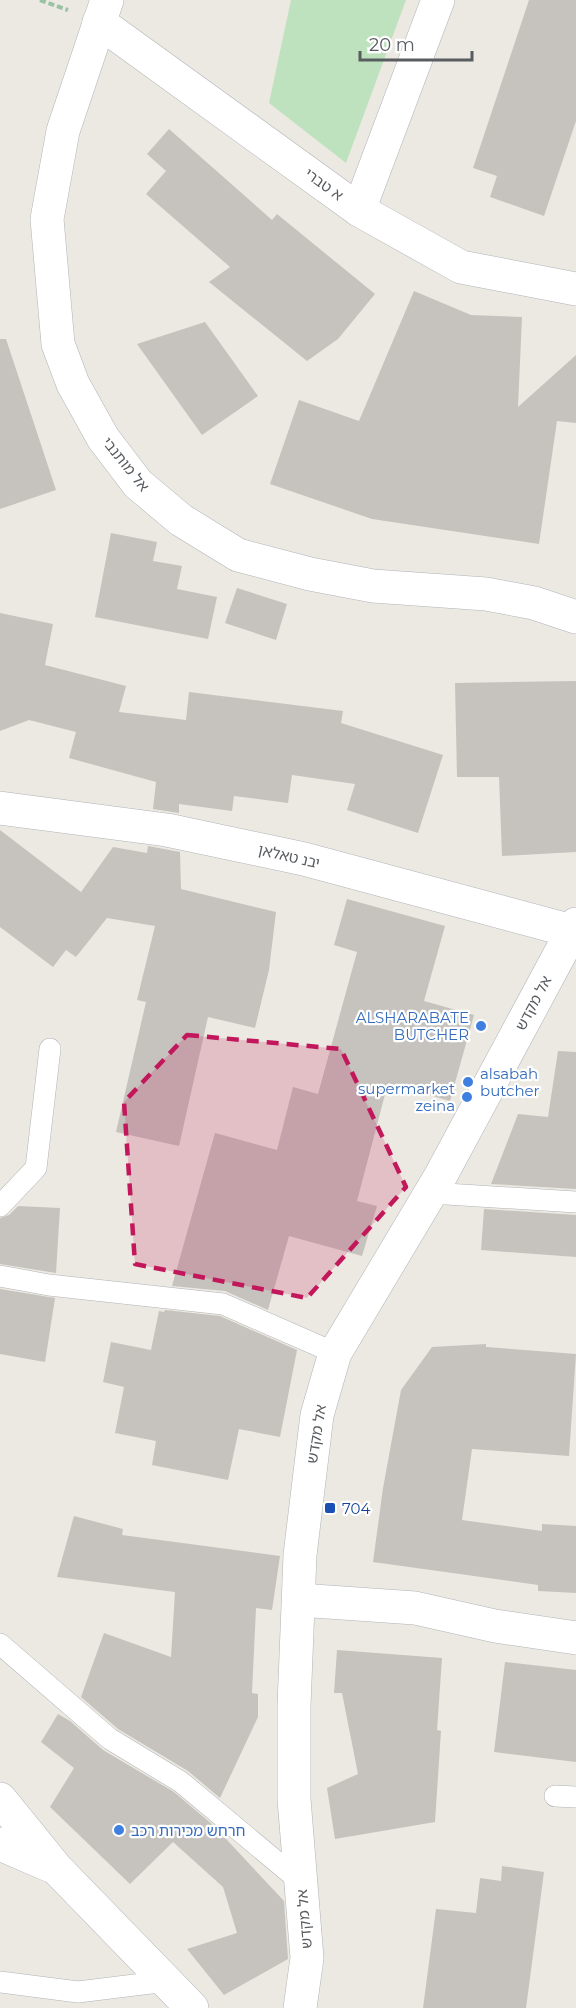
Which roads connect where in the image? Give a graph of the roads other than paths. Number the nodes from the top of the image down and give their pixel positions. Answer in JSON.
{"nodes":[{"id":1,"x":438,"y":0,"type":"edge"},
{"id":2,"x":103,"y":11,"type":"edge"},
{"id":3,"x":359,"y":210,"type":"junction"},
{"id":4,"x":576,"y":289,"type":"edge"},
{"id":5,"x":576,"y":617,"type":"edge"},
{"id":6,"x":0,"y":808,"type":"edge"},
{"id":7,"x":574,"y":927,"type":"edge"},
{"id":8,"x":50,"y":1049,"type":"dead end"},
{"id":9,"x":430,"y":1193,"type":"junction"},
{"id":10,"x":576,"y":1202,"type":"edge"},
{"id":11,"x":0,"y":1206,"type":"edge"},
{"id":12,"x":0,"y":1276,"type":"edge"},
{"id":13,"x":335,"y":1353,"type":"junction"},
{"id":14,"x":298,"y":1600,"type":"junction"},
{"id":15,"x":576,"y":1638,"type":"edge"},
{"id":16,"x":0,"y":1644,"type":"edge"},
{"id":17,"x":0,"y":1799,"type":"edge"},
{"id":18,"x":0,"y":1844,"type":"edge"},
{"id":19,"x":56,"y":1868,"type":"junction"},
{"id":20,"x":301,"y":1882,"type":"junction"},
{"id":21,"x":166,"y":1981,"type":"junction"},
{"id":22,"x":0,"y":1982,"type":"edge"},
{"id":23,"x":192,"y":2008,"type":"edge"},
{"id":24,"x":300,"y":2008,"type":"edge"}],
"edges":[{"from":1,"to":3,"type":"street"},
{"from":2,"to":3,"type":"street","name":"א טברי"},
{"from":2,"to":5,"type":"street","name":"אל מותנבי"},
{"from":3,"to":4,"type":"street","name":"א טברי"},
{"from":6,"to":7,"type":"street","name":"יבנ טאלאן"},
{"from":7,"to":9,"type":"street","name":"אל מקדש"},
{"from":8,"to":11,"type":"lane"},
{"from":9,"to":10,"type":"lane"},
{"from":9,"to":13,"type":"street","name":"אל מקדש"},
{"from":12,"to":13,"type":"lane"},
{"from":13,"to":14,"type":"street","name":"אל מקדש"},
{"from":14,"to":15,"type":"street"},
{"from":14,"to":20,"type":"street","name":"אל מקדש"},
{"from":16,"to":20,"type":"lane"},
{"from":17,"to":19,"type":"street"},
{"from":18,"to":19,"type":"street"},
{"from":19,"to":21,"type":"street"},
{"from":20,"to":24,"type":"street","name":"אל מקדש"},
{"from":21,"to":22,"type":"lane"},
{"from":21,"to":23,"type":"street"}]}
